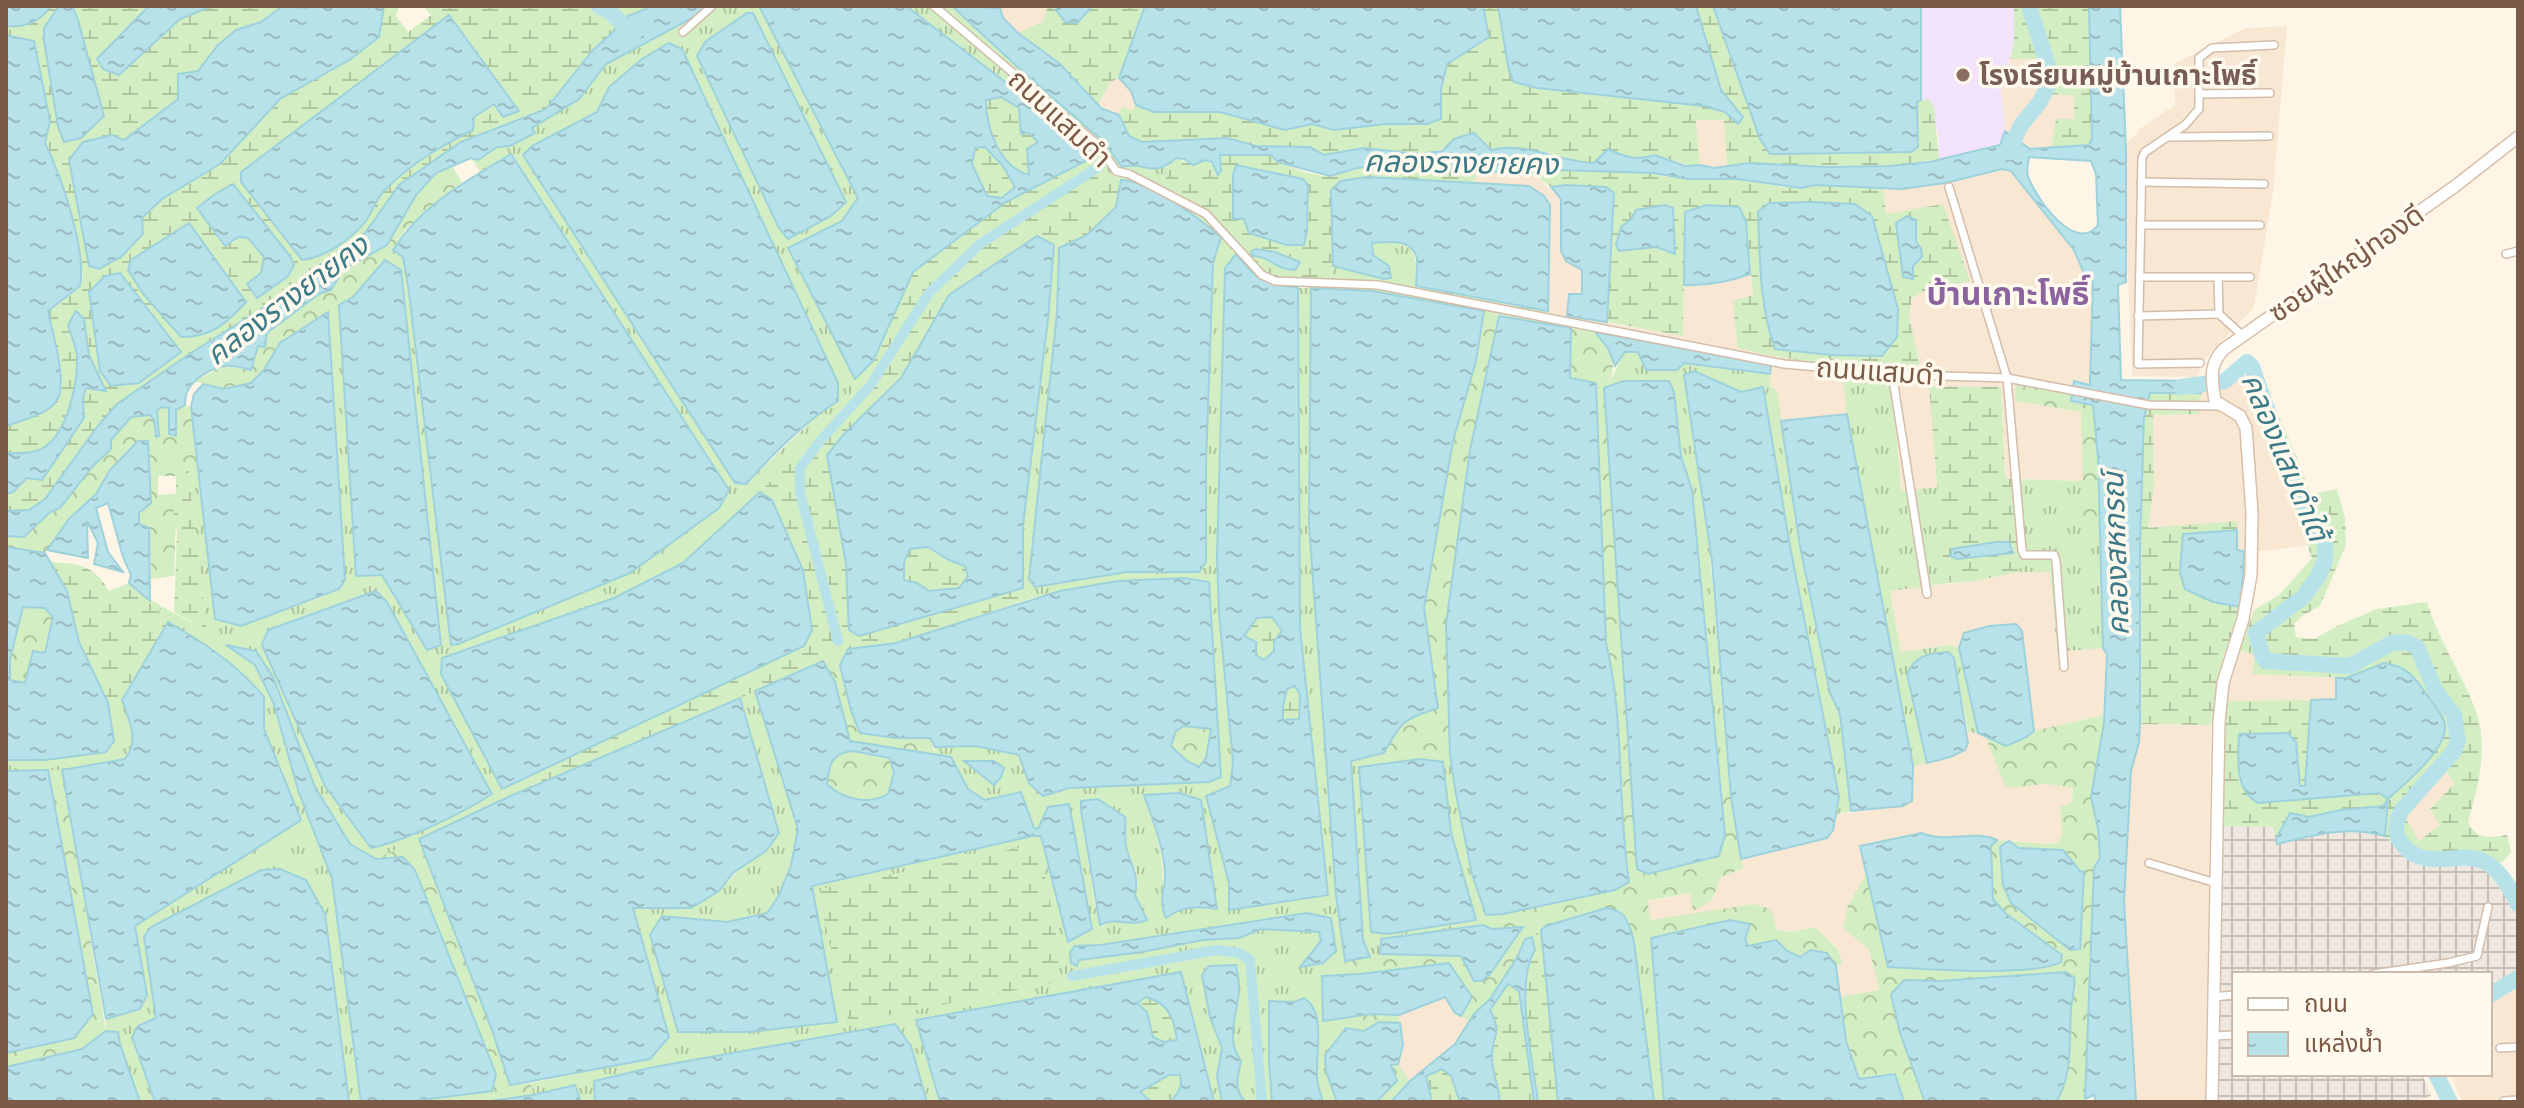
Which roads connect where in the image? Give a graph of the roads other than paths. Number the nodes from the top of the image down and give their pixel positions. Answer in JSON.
{"nodes":[{"id":1,"x":712,"y":6,"type":"edge"},
{"id":2,"x":934,"y":6,"type":"edge"},
{"id":3,"x":683,"y":32,"type":"dead end"},
{"id":4,"x":2274,"y":45,"type":"dead end"},
{"id":5,"x":2270,"y":93,"type":"dead end"},
{"id":6,"x":2199,"y":94,"type":"junction"},
{"id":7,"x":2269,"y":136,"type":"dead end"},
{"id":8,"x":2168,"y":137,"type":"junction"},
{"id":9,"x":2518,"y":137,"type":"edge"},
{"id":10,"x":2141,"y":182,"type":"junction"},
{"id":11,"x":2264,"y":184,"type":"dead end"},
{"id":12,"x":1949,"y":187,"type":"dead end"},
{"id":13,"x":2141,"y":225,"type":"junction"},
{"id":14,"x":2260,"y":225,"type":"dead end"},
{"id":15,"x":2518,"y":251,"type":"edge"},
{"id":16,"x":2506,"y":254,"type":"dead end"},
{"id":17,"x":2140,"y":277,"type":"junction"},
{"id":18,"x":2250,"y":277,"type":"dead end"},
{"id":19,"x":2218,"y":278,"type":"junction"},
{"id":20,"x":2219,"y":314,"type":"junction"},
{"id":21,"x":2138,"y":316,"type":"junction"},
{"id":22,"x":2243,"y":336,"type":"junction"},
{"id":23,"x":2200,"y":363,"type":"dead end"},
{"id":24,"x":1892,"y":373,"type":"junction"},
{"id":25,"x":2007,"y":378,"type":"junction"},
{"id":26,"x":2218,"y":404,"type":"junction"},
{"id":27,"x":1927,"y":594,"type":"dead end"},
{"id":28,"x":2064,"y":667,"type":"dead end"},
{"id":29,"x":2149,"y":863,"type":"dead end"},
{"id":30,"x":2216,"y":883,"type":"junction"},
{"id":31,"x":2488,"y":907,"type":"dead end"},
{"id":32,"x":2387,"y":972,"type":"edge"},
{"id":33,"x":2232,"y":995,"type":"edge"},
{"id":34,"x":2213,"y":997,"type":"junction"},
{"id":35,"x":2232,"y":1035,"type":"edge"},
{"id":36,"x":2213,"y":1036,"type":"junction"},
{"id":37,"x":2518,"y":1047,"type":"edge"},
{"id":38,"x":2500,"y":1048,"type":"dead end"},
{"id":39,"x":2518,"y":1100,"type":"edge"},
{"id":40,"x":2504,"y":1101,"type":"edge"},
{"id":41,"x":2212,"y":1102,"type":"edge"}],
"edges":[{"from":1,"to":3,"type":"street"},
{"from":2,"to":24,"type":"street","name":"ถนนแสมดำ"},
{"from":4,"to":6,"type":"street"},
{"from":5,"to":6,"type":"street"},
{"from":6,"to":8,"type":"street"},
{"from":7,"to":8,"type":"street"},
{"from":8,"to":10,"type":"street"},
{"from":9,"to":22,"type":"street","name":"ซอยผู้ใหญ่ทองดี"},
{"from":10,"to":11,"type":"street"},
{"from":10,"to":13,"type":"street"},
{"from":12,"to":25,"type":"street"},
{"from":13,"to":14,"type":"street"},
{"from":13,"to":17,"type":"street"},
{"from":15,"to":16,"type":"street"},
{"from":17,"to":19,"type":"street"},
{"from":17,"to":21,"type":"street"},
{"from":18,"to":19,"type":"street"},
{"from":19,"to":20,"type":"street"},
{"from":20,"to":21,"type":"street"},
{"from":20,"to":22,"type":"street"},
{"from":21,"to":23,"type":"street"},
{"from":22,"to":26,"type":"street","name":"ซอยผู้ใหญ่ทองดี"},
{"from":24,"to":25,"type":"street","name":"ถนนแสมดำ"},
{"from":24,"to":27,"type":"street"},
{"from":25,"to":26,"type":"street","name":"ถนนแสมดำ"},
{"from":25,"to":28,"type":"street"},
{"from":26,"to":30,"type":"street"},
{"from":29,"to":30,"type":"street"},
{"from":30,"to":34,"type":"street"},
{"from":31,"to":32,"type":"street"},
{"from":33,"to":34,"type":"street"},
{"from":34,"to":36,"type":"street"},
{"from":35,"to":36,"type":"street"},
{"from":36,"to":41,"type":"street"},
{"from":37,"to":38,"type":"street"},
{"from":39,"to":40,"type":"street"}]}
